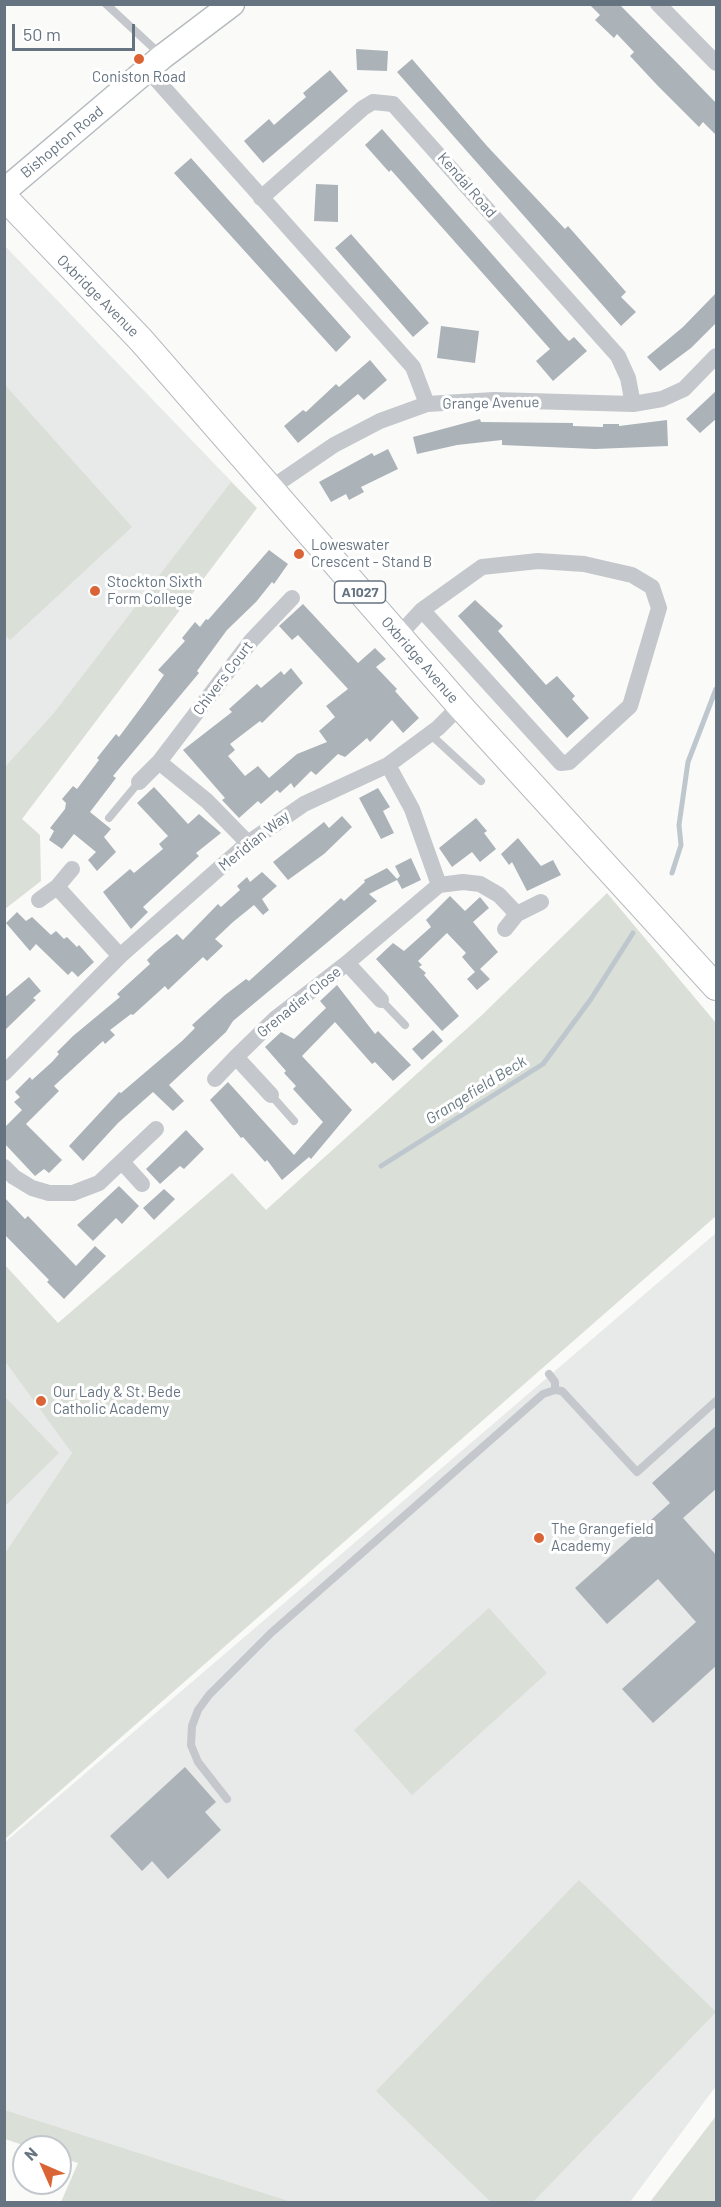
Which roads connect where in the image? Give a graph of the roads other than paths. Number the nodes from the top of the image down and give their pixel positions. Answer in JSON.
{"nodes":[{"id":1,"x":106,"y":4,"type":"edge"},
{"id":2,"x":232,"y":4,"type":"edge"},
{"id":3,"x":658,"y":4,"type":"edge"},
{"id":4,"x":155,"y":63,"type":"junction"},
{"id":5,"x":717,"y":63,"type":"edge"},
{"id":6,"x":4,"y":191,"type":"edge"},
{"id":7,"x":4,"y":197,"type":"edge"},
{"id":8,"x":261,"y":198,"type":"junction"},
{"id":9,"x":717,"y":356,"type":"edge"},
{"id":10,"x":427,"y":404,"type":"junction"},
{"id":11,"x":633,"y":404,"type":"junction"},
{"id":12,"x":271,"y":488,"type":"junction"},
{"id":13,"x":292,"y":598,"type":"dead end"},
{"id":14,"x":422,"y":610,"type":"junction"},
{"id":15,"x":399,"y":635,"type":"junction"},
{"id":16,"x":460,"y":706,"type":"junction"},
{"id":17,"x":430,"y":734,"type":"junction"},
{"id":18,"x":159,"y":762,"type":"junction"},
{"id":19,"x":388,"y":765,"type":"junction"},
{"id":20,"x":481,"y":781,"type":"dead end"},
{"id":21,"x":139,"y":782,"type":"joint"},
{"id":22,"x":109,"y":818,"type":"dead end"},
{"id":23,"x":248,"y":843,"type":"junction"},
{"id":24,"x":72,"y":869,"type":"dead end"},
{"id":25,"x":439,"y":885,"type":"junction"},
{"id":26,"x":57,"y":887,"type":"junction"},
{"id":27,"x":39,"y":900,"type":"dead end"},
{"id":28,"x":541,"y":902,"type":"dead end"},
{"id":29,"x":517,"y":914,"type":"junction"},
{"id":30,"x":505,"y":929,"type":"dead end"},
{"id":31,"x":120,"y":956,"type":"junction"},
{"id":32,"x":347,"y":963,"type":"junction"},
{"id":33,"x":714,"y":978,"type":"edge"},
{"id":34,"x":381,"y":1000,"type":"joint"},
{"id":35,"x":405,"y":1025,"type":"dead end"},
{"id":36,"x":236,"y":1057,"type":"junction"},
{"id":37,"x":4,"y":1073,"type":"edge"},
{"id":38,"x":214,"y":1079,"type":"dead end"},
{"id":39,"x":271,"y":1095,"type":"joint"},
{"id":40,"x":294,"y":1121,"type":"dead end"},
{"id":41,"x":156,"y":1129,"type":"dead end"},
{"id":42,"x":123,"y":1163,"type":"junction"},
{"id":43,"x":4,"y":1167,"type":"edge"},
{"id":44,"x":142,"y":1184,"type":"dead end"},
{"id":45,"x":549,"y":1374,"type":"dead end"},
{"id":46,"x":555,"y":1390,"type":"junction"},
{"id":47,"x":717,"y":1401,"type":"edge"},
{"id":48,"x":227,"y":1799,"type":"dead end"}],
"edges":[{"from":1,"to":4,"type":"lane"},
{"from":2,"to":4,"type":"street","name":"Bishopton Road"},
{"from":3,"to":5,"type":"street"},
{"from":4,"to":6,"type":"street","name":"Bishopton Road"},
{"from":4,"to":8,"type":"street"},
{"from":7,"to":12,"type":"main road","name":"Oxbridge Avenue","number":"A1027"},
{"from":8,"to":10,"type":"street"},
{"from":8,"to":11,"type":"street","name":"Kendal Road"},
{"from":9,"to":11,"type":"street","name":"Grange Avenue"},
{"from":10,"to":11,"type":"street","name":"Grange Avenue"},
{"from":10,"to":12,"type":"street","name":"Grange Avenue"},
{"from":12,"to":15,"type":"main road","name":"Oxbridge Avenue","number":"A1027"},
{"from":13,"to":18,"type":"street","name":"Chivers Court"},
{"from":14,"to":14,"type":"street"},
{"from":14,"to":15,"type":"street"},
{"from":15,"to":16,"type":"main road","name":"Oxbridge Avenue","number":"A1027"},
{"from":16,"to":17,"type":"street","name":"Meridian Way"},
{"from":16,"to":33,"type":"main road","name":"Oxbridge Avenue","number":"A1027"},
{"from":17,"to":19,"type":"street","name":"Meridian Way"},
{"from":17,"to":20,"type":"lane"},
{"from":18,"to":21,"type":"street","name":"Chivers Court"},
{"from":18,"to":23,"type":"street"},
{"from":19,"to":23,"type":"street","name":"Meridian Way"},
{"from":19,"to":25,"type":"street"},
{"from":21,"to":22,"type":"lane"},
{"from":23,"to":31,"type":"street","name":"Meridian Way"},
{"from":24,"to":26,"type":"street"},
{"from":25,"to":29,"type":"street"},
{"from":25,"to":32,"type":"street","name":"Grenadier Close"},
{"from":26,"to":27,"type":"street"},
{"from":26,"to":31,"type":"street"},
{"from":28,"to":29,"type":"street"},
{"from":29,"to":30,"type":"street"},
{"from":31,"to":37,"type":"street","name":"Meridian Way"},
{"from":32,"to":34,"type":"street","name":"Grenadier Close"},
{"from":32,"to":36,"type":"street","name":"Grenadier Close"},
{"from":34,"to":35,"type":"lane"},
{"from":36,"to":38,"type":"street","name":"Grenadier Close"},
{"from":36,"to":39,"type":"street"},
{"from":39,"to":40,"type":"lane"},
{"from":41,"to":42,"type":"street"},
{"from":42,"to":43,"type":"street"},
{"from":42,"to":44,"type":"street"},
{"from":45,"to":46,"type":"lane"},
{"from":46,"to":47,"type":"lane"},
{"from":46,"to":48,"type":"lane"}]}
